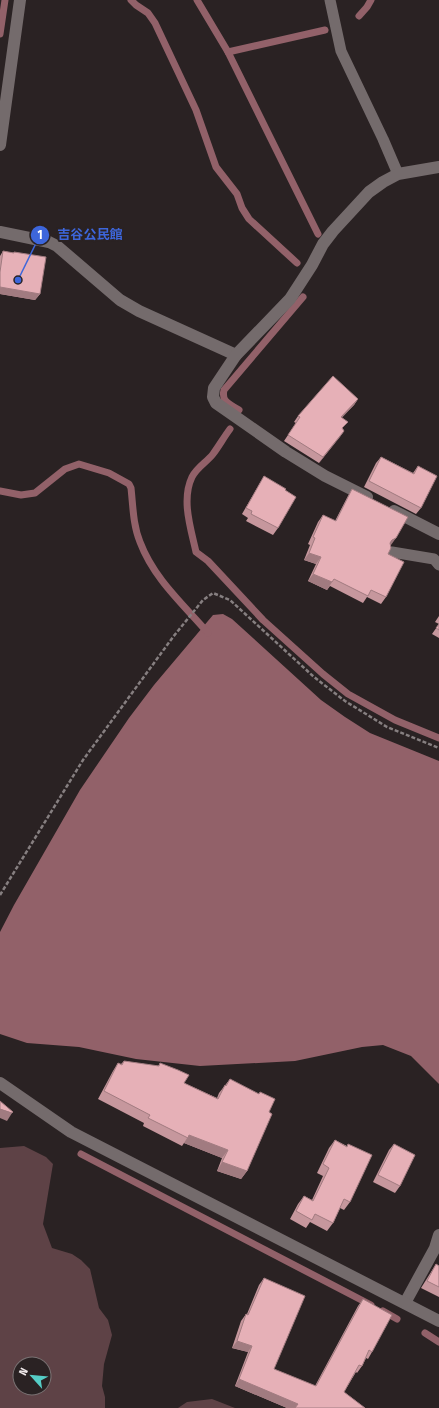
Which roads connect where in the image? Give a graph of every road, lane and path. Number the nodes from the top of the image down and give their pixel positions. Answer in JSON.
{"nodes":[{"id":1,"x":20,"y":0,"type":"edge"},
{"id":2,"x":330,"y":0,"type":"edge"},
{"id":3,"x":0,"y":145,"type":"edge"},
{"id":4,"x":439,"y":167,"type":"edge"},
{"id":5,"x":398,"y":174,"type":"junction"},
{"id":6,"x":0,"y":232,"type":"edge"},
{"id":7,"x":236,"y":355,"type":"junction"},
{"id":8,"x":439,"y":534,"type":"edge"},
{"id":9,"x":392,"y":552,"type":"edge"},
{"id":10,"x":437,"y":558,"type":"edge"},
{"id":11,"x":439,"y":748,"type":"edge"},
{"id":12,"x":0,"y":895,"type":"edge"},
{"id":13,"x":0,"y":1083,"type":"edge"},
{"id":14,"x":439,"y":1235,"type":"edge"},
{"id":15,"x":405,"y":1303,"type":"junction"},
{"id":16,"x":439,"y":1321,"type":"edge"}],
"edges":[{"from":1,"to":3,"type":"street"},
{"from":2,"to":5,"type":"lane"},
{"from":4,"to":5,"type":"street"},
{"from":5,"to":7,"type":"street"},
{"from":6,"to":7,"type":"street"},
{"from":7,"to":8,"type":"street"},
{"from":9,"to":10,"type":"lane"},
{"from":11,"to":12,"type":"path"},
{"from":13,"to":15,"type":"street"},
{"from":14,"to":15,"type":"street"},
{"from":15,"to":16,"type":"street"}]}
